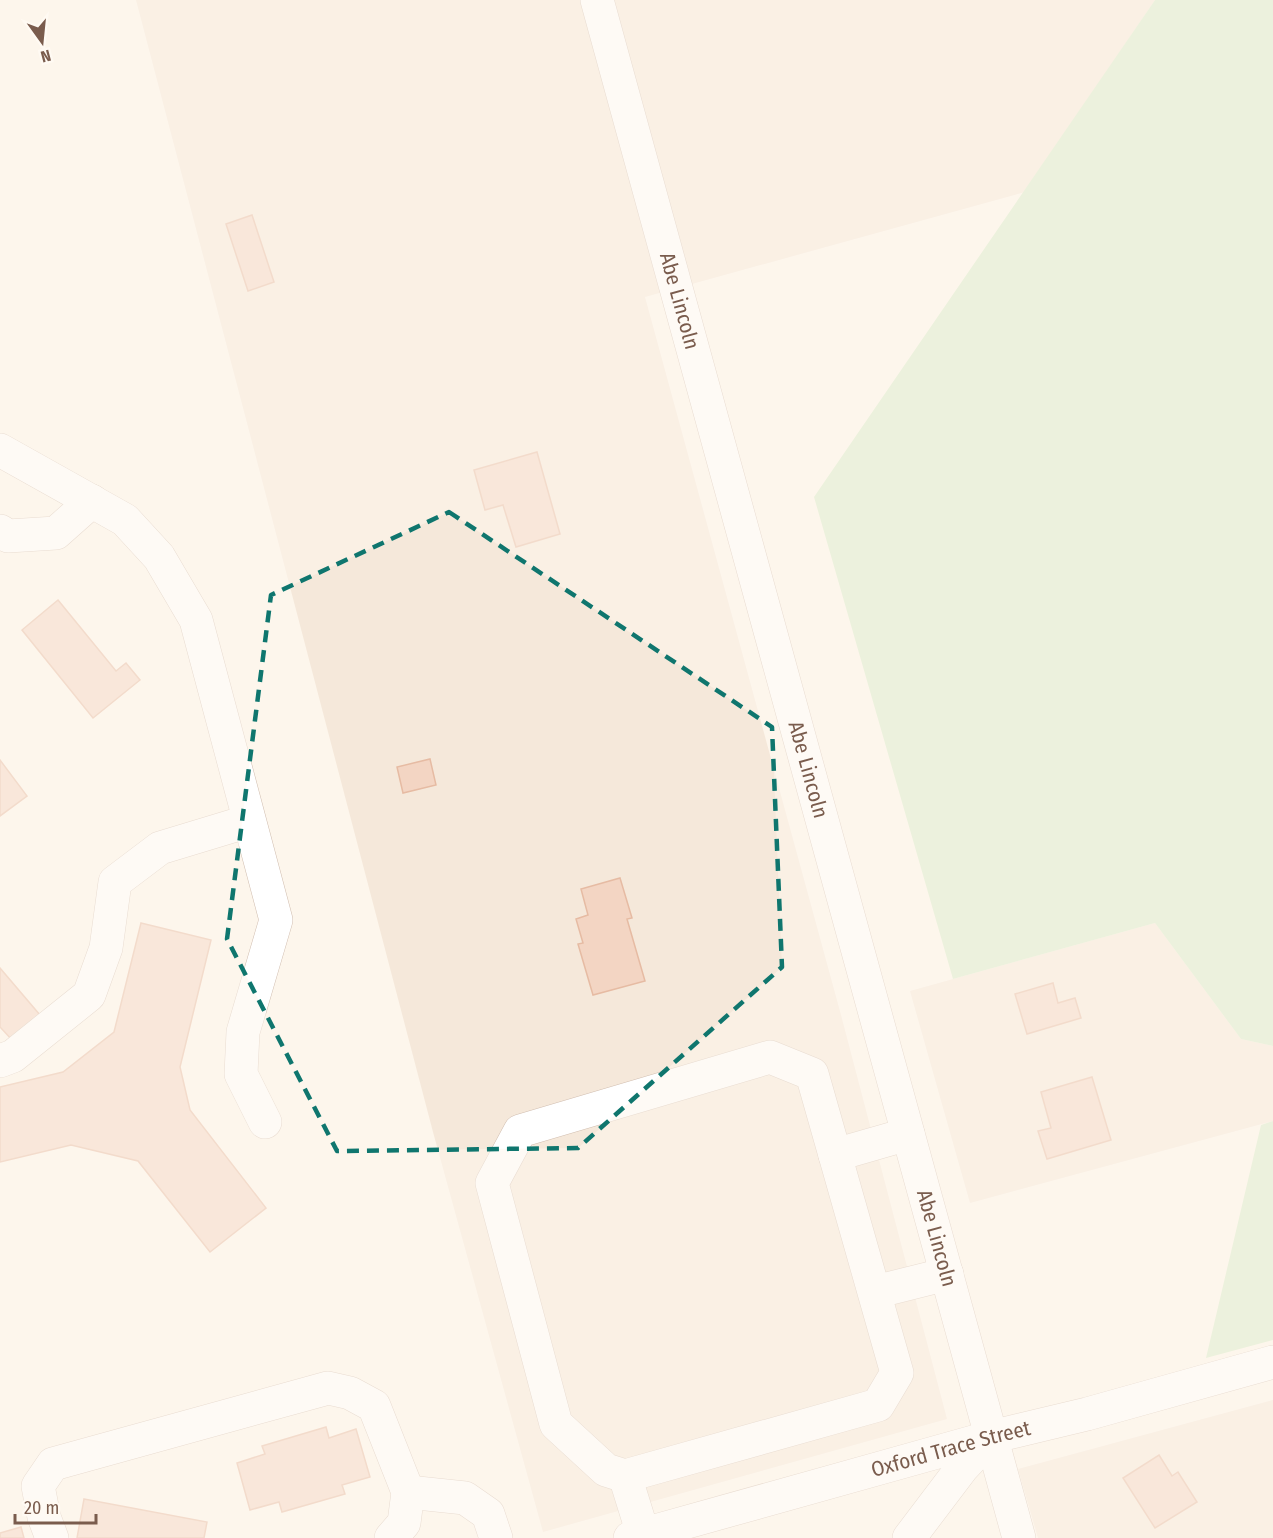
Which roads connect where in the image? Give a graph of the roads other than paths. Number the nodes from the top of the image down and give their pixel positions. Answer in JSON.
{"nodes":[{"id":1,"x":597,"y":0,"type":"edge"},
{"id":2,"x":0,"y":450,"type":"edge"},
{"id":3,"x":92,"y":501,"type":"junction"},
{"id":4,"x":0,"y":531,"type":"edge"},
{"id":5,"x":249,"y":821,"type":"junction"},
{"id":6,"x":0,"y":1061,"type":"edge"},
{"id":7,"x":265,"y":1122,"type":"dead end"},
{"id":8,"x":908,"y":1134,"type":"junction"},
{"id":9,"x":835,"y":1155,"type":"junction"},
{"id":10,"x":946,"y":1274,"type":"junction"},
{"id":11,"x":875,"y":1292,"type":"junction"},
{"id":12,"x":1273,"y":1362,"type":"edge"},
{"id":13,"x":991,"y":1437,"type":"junction"},
{"id":14,"x":625,"y":1476,"type":"junction"},
{"id":15,"x":408,"y":1492,"type":"junction"},
{"id":16,"x":636,"y":1536,"type":"edge"},
{"id":17,"x":52,"y":1538,"type":"edge"},
{"id":18,"x":391,"y":1538,"type":"edge"},
{"id":19,"x":496,"y":1538,"type":"edge"},
{"id":20,"x":909,"y":1538,"type":"edge"},
{"id":21,"x":1019,"y":1538,"type":"edge"}],
"edges":[{"from":1,"to":8,"type":"street","name":"Abe Lincoln"},
{"from":2,"to":3,"type":"street"},
{"from":3,"to":4,"type":"street"},
{"from":3,"to":5,"type":"street"},
{"from":5,"to":6,"type":"street"},
{"from":5,"to":7,"type":"street"},
{"from":8,"to":9,"type":"street"},
{"from":8,"to":10,"type":"street","name":"Abe Lincoln"},
{"from":9,"to":11,"type":"street"},
{"from":9,"to":14,"type":"street"},
{"from":10,"to":11,"type":"street"},
{"from":10,"to":13,"type":"street","name":"Abe Lincoln"},
{"from":11,"to":14,"type":"street"},
{"from":12,"to":13,"type":"street","name":"Oxford Trace Street"},
{"from":13,"to":16,"type":"street","name":"Oxford Trace Street"},
{"from":13,"to":20,"type":"street"},
{"from":13,"to":21,"type":"street","name":"Abe Lincoln"},
{"from":14,"to":16,"type":"street"},
{"from":15,"to":17,"type":"street"},
{"from":15,"to":18,"type":"street"},
{"from":15,"to":19,"type":"street"}]}
